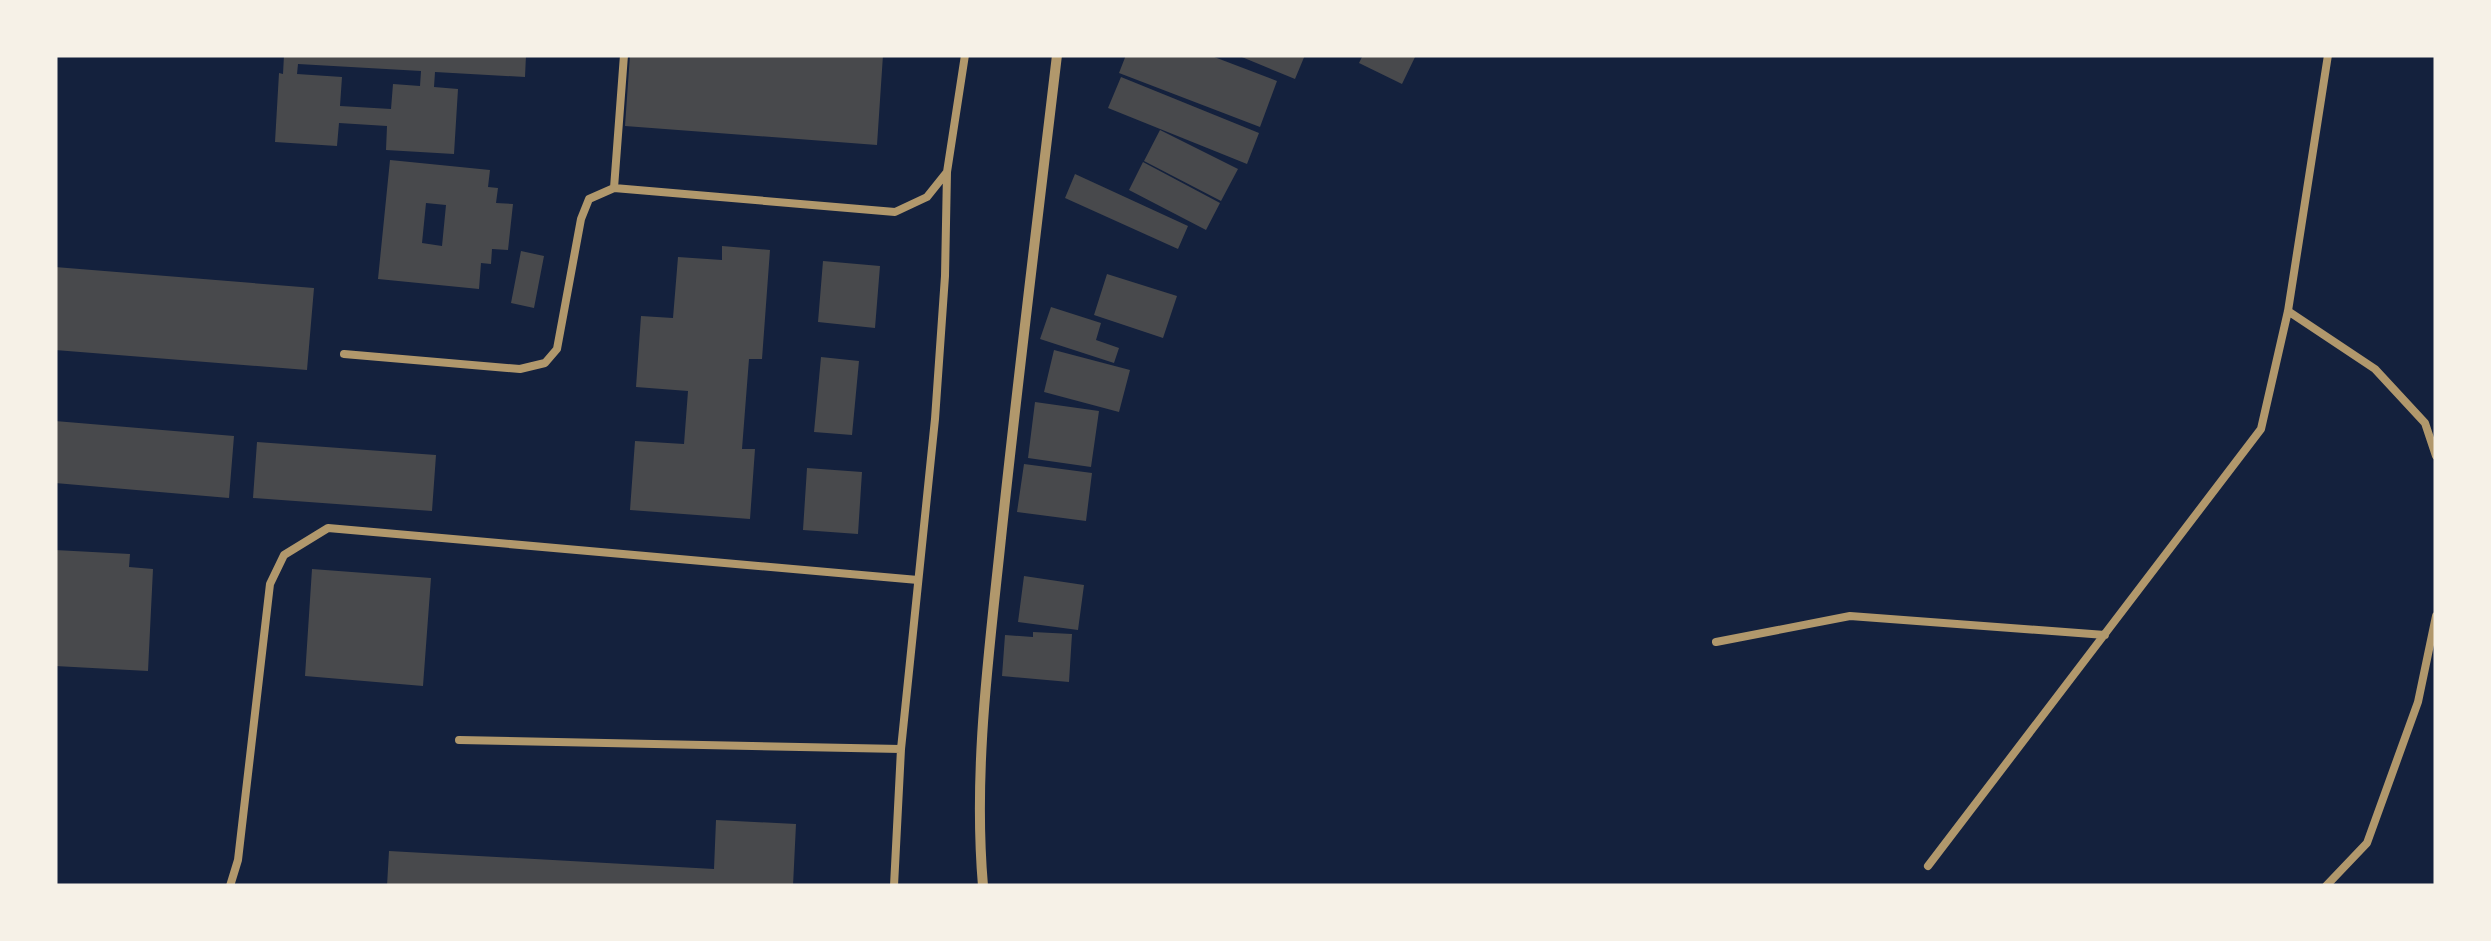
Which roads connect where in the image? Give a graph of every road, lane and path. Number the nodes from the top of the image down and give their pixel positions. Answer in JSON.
{"nodes":[{"id":1,"x":624,"y":55,"type":"edge"},
{"id":2,"x":965,"y":55,"type":"edge"},
{"id":3,"x":1057,"y":55,"type":"edge"},
{"id":4,"x":2328,"y":55,"type":"edge"},
{"id":5,"x":947,"y":172,"type":"junction"},
{"id":6,"x":614,"y":188,"type":"junction"},
{"id":7,"x":2288,"y":310,"type":"junction"},
{"id":8,"x":344,"y":354,"type":"dead end"},
{"id":9,"x":2436,"y":456,"type":"edge"},
{"id":10,"x":918,"y":580,"type":"junction"},
{"id":11,"x":2436,"y":616,"type":"edge"},
{"id":12,"x":2105,"y":634,"type":"junction"},
{"id":13,"x":1716,"y":642,"type":"dead end"},
{"id":14,"x":458,"y":740,"type":"dead end"},
{"id":15,"x":902,"y":749,"type":"junction"},
{"id":16,"x":1928,"y":866,"type":"dead end"},
{"id":17,"x":230,"y":886,"type":"edge"},
{"id":18,"x":894,"y":886,"type":"edge"},
{"id":19,"x":984,"y":886,"type":"edge"},
{"id":20,"x":2326,"y":886,"type":"edge"}],
"edges":[{"from":1,"to":6,"type":"lane"},
{"from":2,"to":5,"type":"lane"},
{"from":3,"to":19,"type":"street"},
{"from":4,"to":7,"type":"lane"},
{"from":5,"to":6,"type":"lane"},
{"from":5,"to":10,"type":"lane"},
{"from":6,"to":8,"type":"lane"},
{"from":7,"to":9,"type":"lane"},
{"from":7,"to":12,"type":"lane"},
{"from":10,"to":15,"type":"lane"},
{"from":10,"to":17,"type":"lane"},
{"from":11,"to":20,"type":"lane"},
{"from":12,"to":13,"type":"lane"},
{"from":12,"to":16,"type":"lane"},
{"from":14,"to":15,"type":"lane"},
{"from":15,"to":18,"type":"lane"}]}
